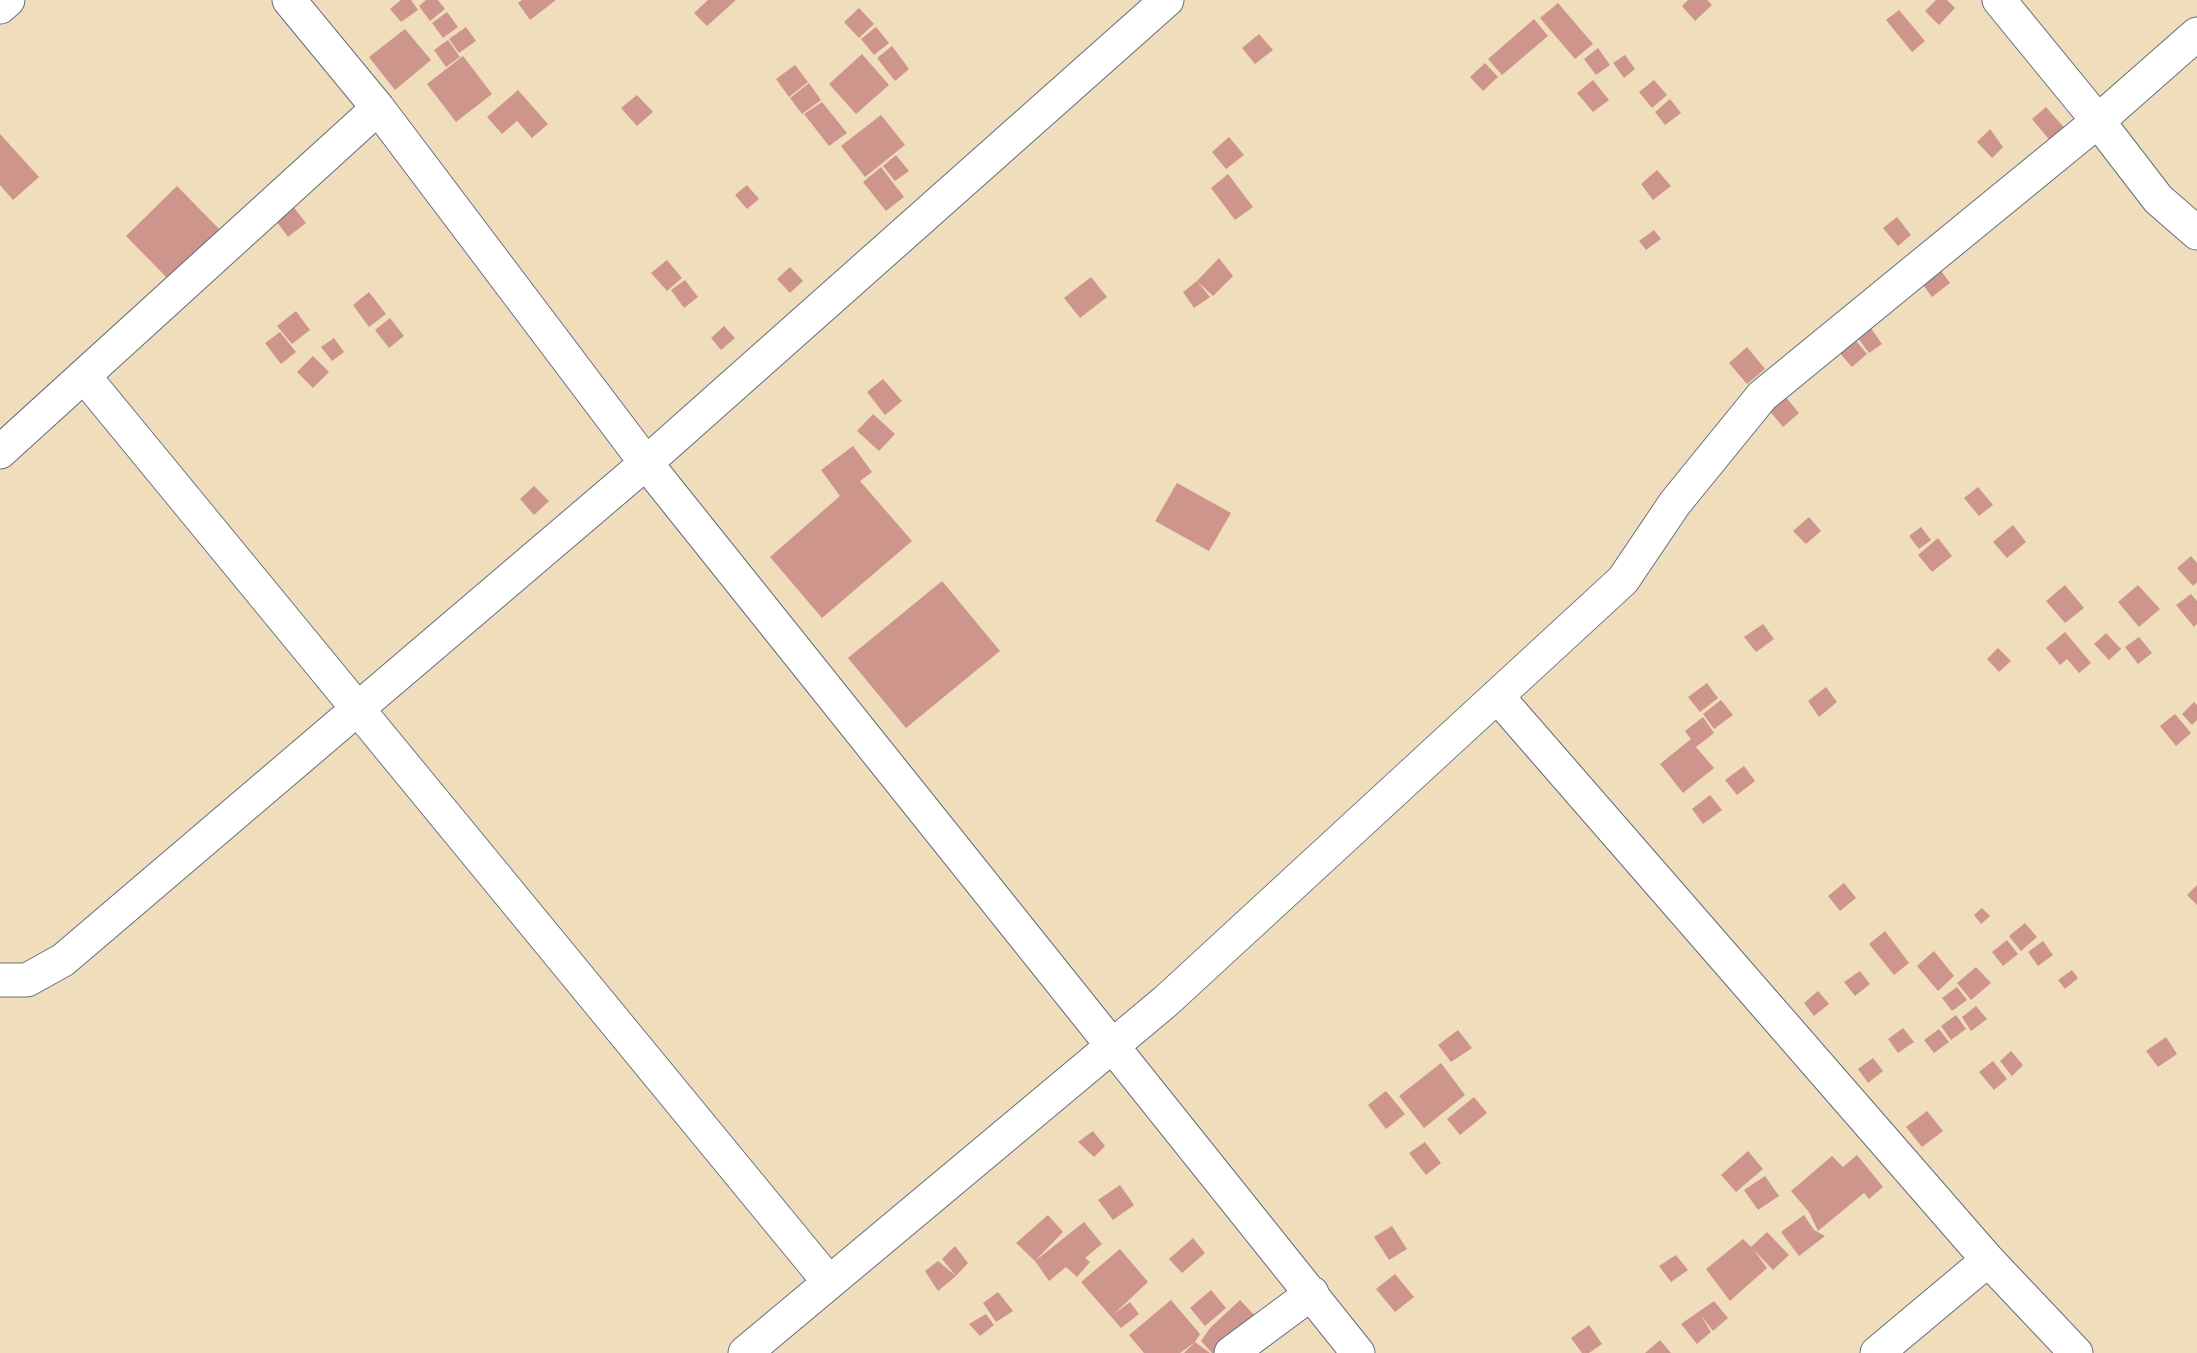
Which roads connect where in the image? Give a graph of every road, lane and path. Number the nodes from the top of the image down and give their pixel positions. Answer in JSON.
{"nodes":[{"id":1,"x":8,"y":0,"type":"edge"},
{"id":2,"x":1167,"y":0,"type":"edge"},
{"id":3,"x":1999,"y":0,"type":"edge"},
{"id":4,"x":298,"y":3,"type":"edge"},
{"id":5,"x":0,"y":7,"type":"edge"},
{"id":6,"x":2197,"y":34,"type":"edge"},
{"id":7,"x":378,"y":108,"type":"junction"},
{"id":8,"x":2098,"y":121,"type":"junction"},
{"id":9,"x":2197,"y":233,"type":"edge"},
{"id":10,"x":84,"y":376,"type":"junction"},
{"id":11,"x":0,"y":452,"type":"edge"},
{"id":12,"x":646,"y":463,"type":"junction"},
{"id":13,"x":1497,"y":696,"type":"junction"},
{"id":14,"x":358,"y":708,"type":"junction"},
{"id":15,"x":0,"y":980,"type":"edge"},
{"id":16,"x":1113,"y":1045,"type":"junction"},
{"id":17,"x":1988,"y":1260,"type":"junction"},
{"id":18,"x":829,"y":1282,"type":"junction"},
{"id":19,"x":1312,"y":1293,"type":"junction"},
{"id":20,"x":745,"y":1353,"type":"edge"},
{"id":21,"x":1231,"y":1353,"type":"edge"},
{"id":22,"x":1358,"y":1353,"type":"edge"},
{"id":23,"x":1877,"y":1353,"type":"edge"},
{"id":24,"x":2076,"y":1353,"type":"edge"}],
"edges":[{"from":1,"to":5,"type":"street"},
{"from":2,"to":12,"type":"street"},
{"from":3,"to":8,"type":"street"},
{"from":4,"to":7,"type":"street"},
{"from":6,"to":8,"type":"street"},
{"from":7,"to":10,"type":"street"},
{"from":7,"to":12,"type":"street"},
{"from":8,"to":9,"type":"street"},
{"from":8,"to":13,"type":"street"},
{"from":10,"to":11,"type":"street"},
{"from":10,"to":14,"type":"street"},
{"from":12,"to":14,"type":"street"},
{"from":12,"to":16,"type":"street"},
{"from":13,"to":16,"type":"street"},
{"from":13,"to":17,"type":"street"},
{"from":14,"to":15,"type":"street"},
{"from":14,"to":18,"type":"street"},
{"from":16,"to":18,"type":"street"},
{"from":16,"to":19,"type":"street"},
{"from":17,"to":23,"type":"street"},
{"from":17,"to":24,"type":"street"},
{"from":18,"to":20,"type":"street"},
{"from":19,"to":21,"type":"street"},
{"from":19,"to":22,"type":"street"}]}
